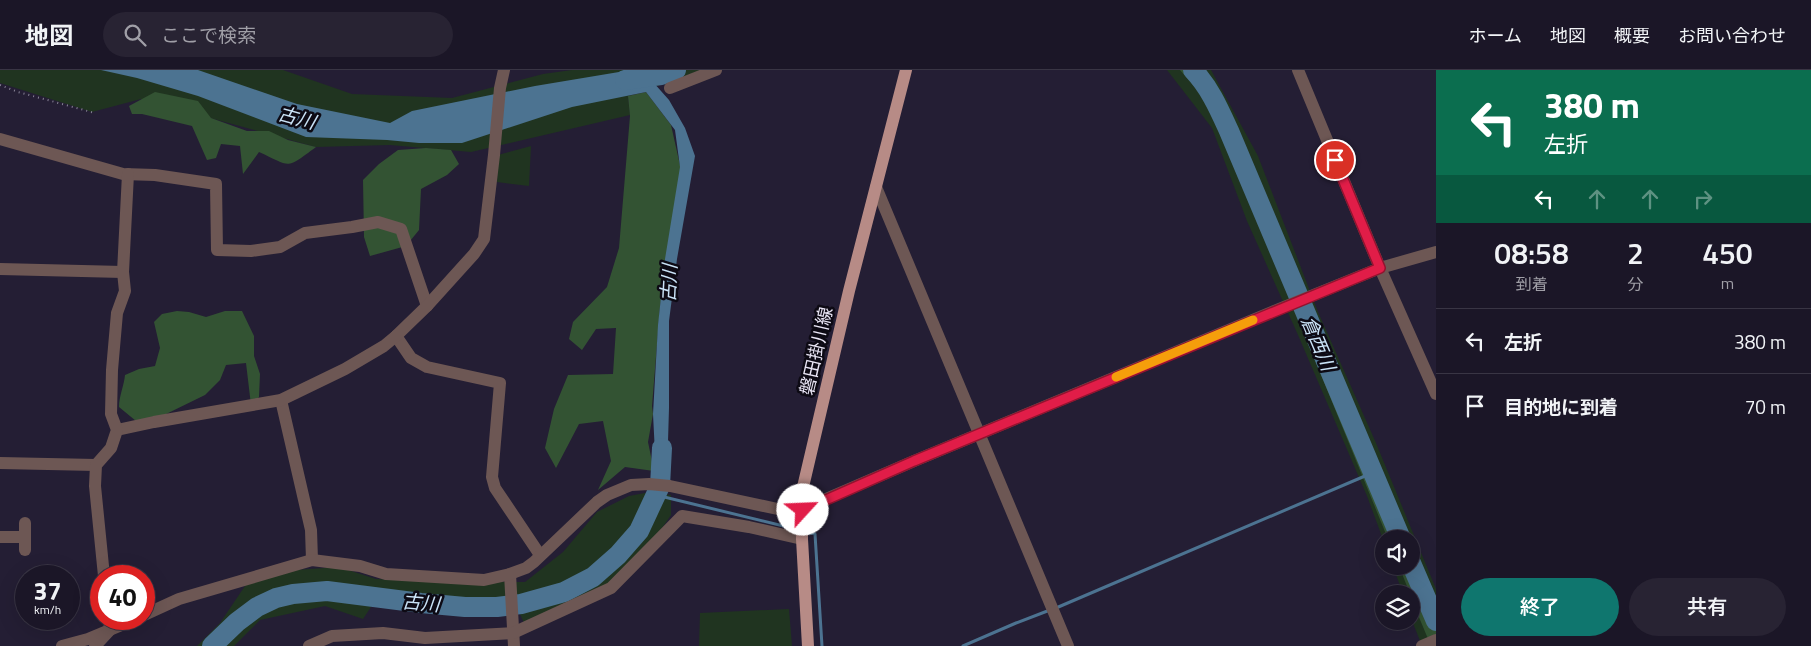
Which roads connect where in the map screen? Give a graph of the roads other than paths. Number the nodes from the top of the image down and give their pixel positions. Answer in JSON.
{"nodes":[{"id":1,"x":504,"y":70,"type":"edge"},
{"id":2,"x":716,"y":70,"type":"edge"},
{"id":3,"x":906,"y":70,"type":"edge"},
{"id":4,"x":1298,"y":70,"type":"edge"},
{"id":5,"x":670,"y":88,"type":"dead end"},
{"id":6,"x":0,"y":139,"type":"edge"},
{"id":7,"x":128,"y":174,"type":"junction"},
{"id":8,"x":876,"y":187,"type":"junction"},
{"id":9,"x":1436,"y":252,"type":"edge"},
{"id":10,"x":1380,"y":268,"type":"junction"},
{"id":11,"x":0,"y":269,"type":"edge"},
{"id":12,"x":123,"y":272,"type":"junction"},
{"id":13,"x":427,"y":306,"type":"junction"},
{"id":14,"x":396,"y":336,"type":"junction"},
{"id":15,"x":1436,"y":394,"type":"edge"},
{"id":16,"x":281,"y":400,"type":"junction"},
{"id":17,"x":117,"y":430,"type":"junction"},
{"id":18,"x":980,"y":434,"type":"junction"},
{"id":19,"x":0,"y":463,"type":"edge"},
{"id":20,"x":96,"y":465,"type":"junction"},
{"id":21,"x":803,"y":510,"type":"junction"},
{"id":22,"x":25,"y":523,"type":"dead end"},
{"id":23,"x":0,"y":537,"type":"edge"},
{"id":24,"x":802,"y":539,"type":"junction"},
{"id":25,"x":540,"y":555,"type":"junction"},
{"id":26,"x":312,"y":560,"type":"junction"},
{"id":27,"x":103,"y":565,"type":"edge"},
{"id":28,"x":511,"y":577,"type":"junction"},
{"id":29,"x":155,"y":610,"type":"edge"},
{"id":30,"x":102,"y":630,"type":"edge"},
{"id":31,"x":106,"y":630,"type":"edge"},
{"id":32,"x":513,"y":640,"type":"edge"},
{"id":33,"x":1436,"y":640,"type":"edge"},
{"id":34,"x":62,"y":646,"type":"edge"},
{"id":35,"x":95,"y":646,"type":"edge"},
{"id":36,"x":309,"y":646,"type":"edge"},
{"id":37,"x":808,"y":646,"type":"edge"},
{"id":38,"x":1068,"y":646,"type":"edge"},
{"id":39,"x":1422,"y":646,"type":"edge"}],
"edges":[{"from":1,"to":13,"type":"street"},
{"from":2,"to":5,"type":"street"},
{"from":3,"to":8,"type":"main road","name":"磐田掛川線"},
{"from":4,"to":10,"type":"street"},
{"from":6,"to":7,"type":"street"},
{"from":7,"to":12,"type":"street"},
{"from":7,"to":13,"type":"street"},
{"from":8,"to":18,"type":"street"},
{"from":8,"to":21,"type":"main road","name":"磐田掛川線"},
{"from":9,"to":10,"type":"street"},
{"from":10,"to":15,"type":"street"},
{"from":10,"to":18,"type":"street"},
{"from":11,"to":12,"type":"street"},
{"from":12,"to":17,"type":"street"},
{"from":13,"to":14,"type":"street"},
{"from":14,"to":16,"type":"street"},
{"from":14,"to":25,"type":"street"},
{"from":16,"to":17,"type":"street"},
{"from":16,"to":26,"type":"street"},
{"from":17,"to":20,"type":"street"},
{"from":18,"to":21,"type":"street"},
{"from":18,"to":38,"type":"street"},
{"from":19,"to":20,"type":"street"},
{"from":20,"to":27,"type":"street"},
{"from":21,"to":24,"type":"main road","name":"磐田掛川線"},
{"from":21,"to":25,"type":"street"},
{"from":22,"to":23,"type":"street"},
{"from":24,"to":32,"type":"street"},
{"from":24,"to":37,"type":"main road","name":"磐田掛川線"},
{"from":25,"to":28,"type":"street"},
{"from":26,"to":28,"type":"street"},
{"from":26,"to":29,"type":"street"},
{"from":28,"to":32,"type":"street"},
{"from":30,"to":34,"type":"street"},
{"from":31,"to":35,"type":"street"},
{"from":32,"to":36,"type":"street"},
{"from":33,"to":39,"type":"street"}]}
